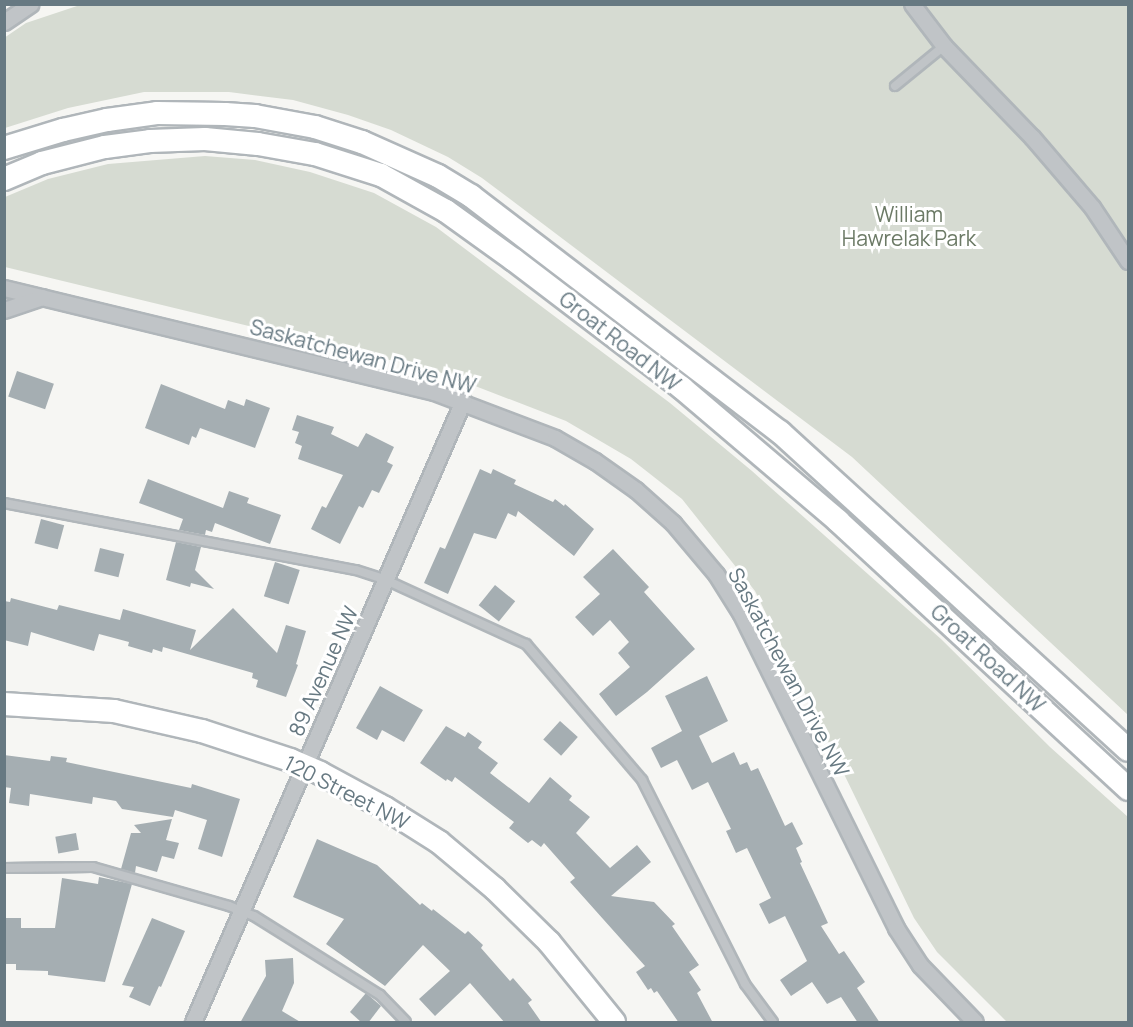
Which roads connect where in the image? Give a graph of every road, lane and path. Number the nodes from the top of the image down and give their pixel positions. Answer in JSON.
{"nodes":[{"id":1,"x":31,"y":4,"type":"edge"},
{"id":2,"x":912,"y":4,"type":"edge"},
{"id":3,"x":4,"y":22,"type":"edge"},
{"id":4,"x":944,"y":46,"type":"junction"},
{"id":5,"x":895,"y":87,"type":"dead end"},
{"id":6,"x":4,"y":148,"type":"edge"},
{"id":7,"x":4,"y":179,"type":"edge"},
{"id":8,"x":1128,"y":261,"type":"edge"},
{"id":9,"x":4,"y":288,"type":"edge"},
{"id":10,"x":42,"y":297,"type":"junction"},
{"id":11,"x":4,"y":310,"type":"edge"},
{"id":12,"x":463,"y":401,"type":"junction"},
{"id":13,"x":4,"y":503,"type":"edge"},
{"id":14,"x":386,"y":580,"type":"junction"},
{"id":15,"x":4,"y":704,"type":"edge"},
{"id":16,"x":1128,"y":750,"type":"edge"},
{"id":17,"x":304,"y":766,"type":"junction"},
{"id":18,"x":1128,"y":789,"type":"edge"},
{"id":19,"x":4,"y":868,"type":"edge"},
{"id":20,"x":242,"y":911,"type":"junction"},
{"id":21,"x":193,"y":1023,"type":"edge"},
{"id":22,"x":406,"y":1023,"type":"edge"},
{"id":23,"x":614,"y":1023,"type":"edge"},
{"id":24,"x":773,"y":1023,"type":"edge"},
{"id":25,"x":975,"y":1023,"type":"edge"}],
"edges":[{"from":1,"to":3,"type":"street"},
{"from":2,"to":4,"type":"street"},
{"from":4,"to":5,"type":"lane"},
{"from":4,"to":8,"type":"street"},
{"from":6,"to":16,"type":"main road","name":"Groat Road NW"},
{"from":7,"to":18,"type":"main road","name":"Groat Road NW"},
{"from":9,"to":10,"type":"street","name":"Saskatchewan Drive NW"},
{"from":10,"to":11,"type":"street"},
{"from":10,"to":12,"type":"street","name":"Saskatchewan Drive NW"},
{"from":12,"to":14,"type":"street","name":"89 Avenue NW"},
{"from":12,"to":25,"type":"street","name":"Saskatchewan Drive NW"},
{"from":13,"to":14,"type":"lane"},
{"from":14,"to":17,"type":"street","name":"89 Avenue NW"},
{"from":14,"to":24,"type":"lane"},
{"from":15,"to":17,"type":"main road","name":"120 Street NW"},
{"from":17,"to":20,"type":"street","name":"89 Avenue NW"},
{"from":17,"to":23,"type":"main road","name":"120 Street NW"},
{"from":19,"to":20,"type":"lane"},
{"from":20,"to":21,"type":"street","name":"89 Avenue NW"},
{"from":20,"to":22,"type":"lane"}]}
